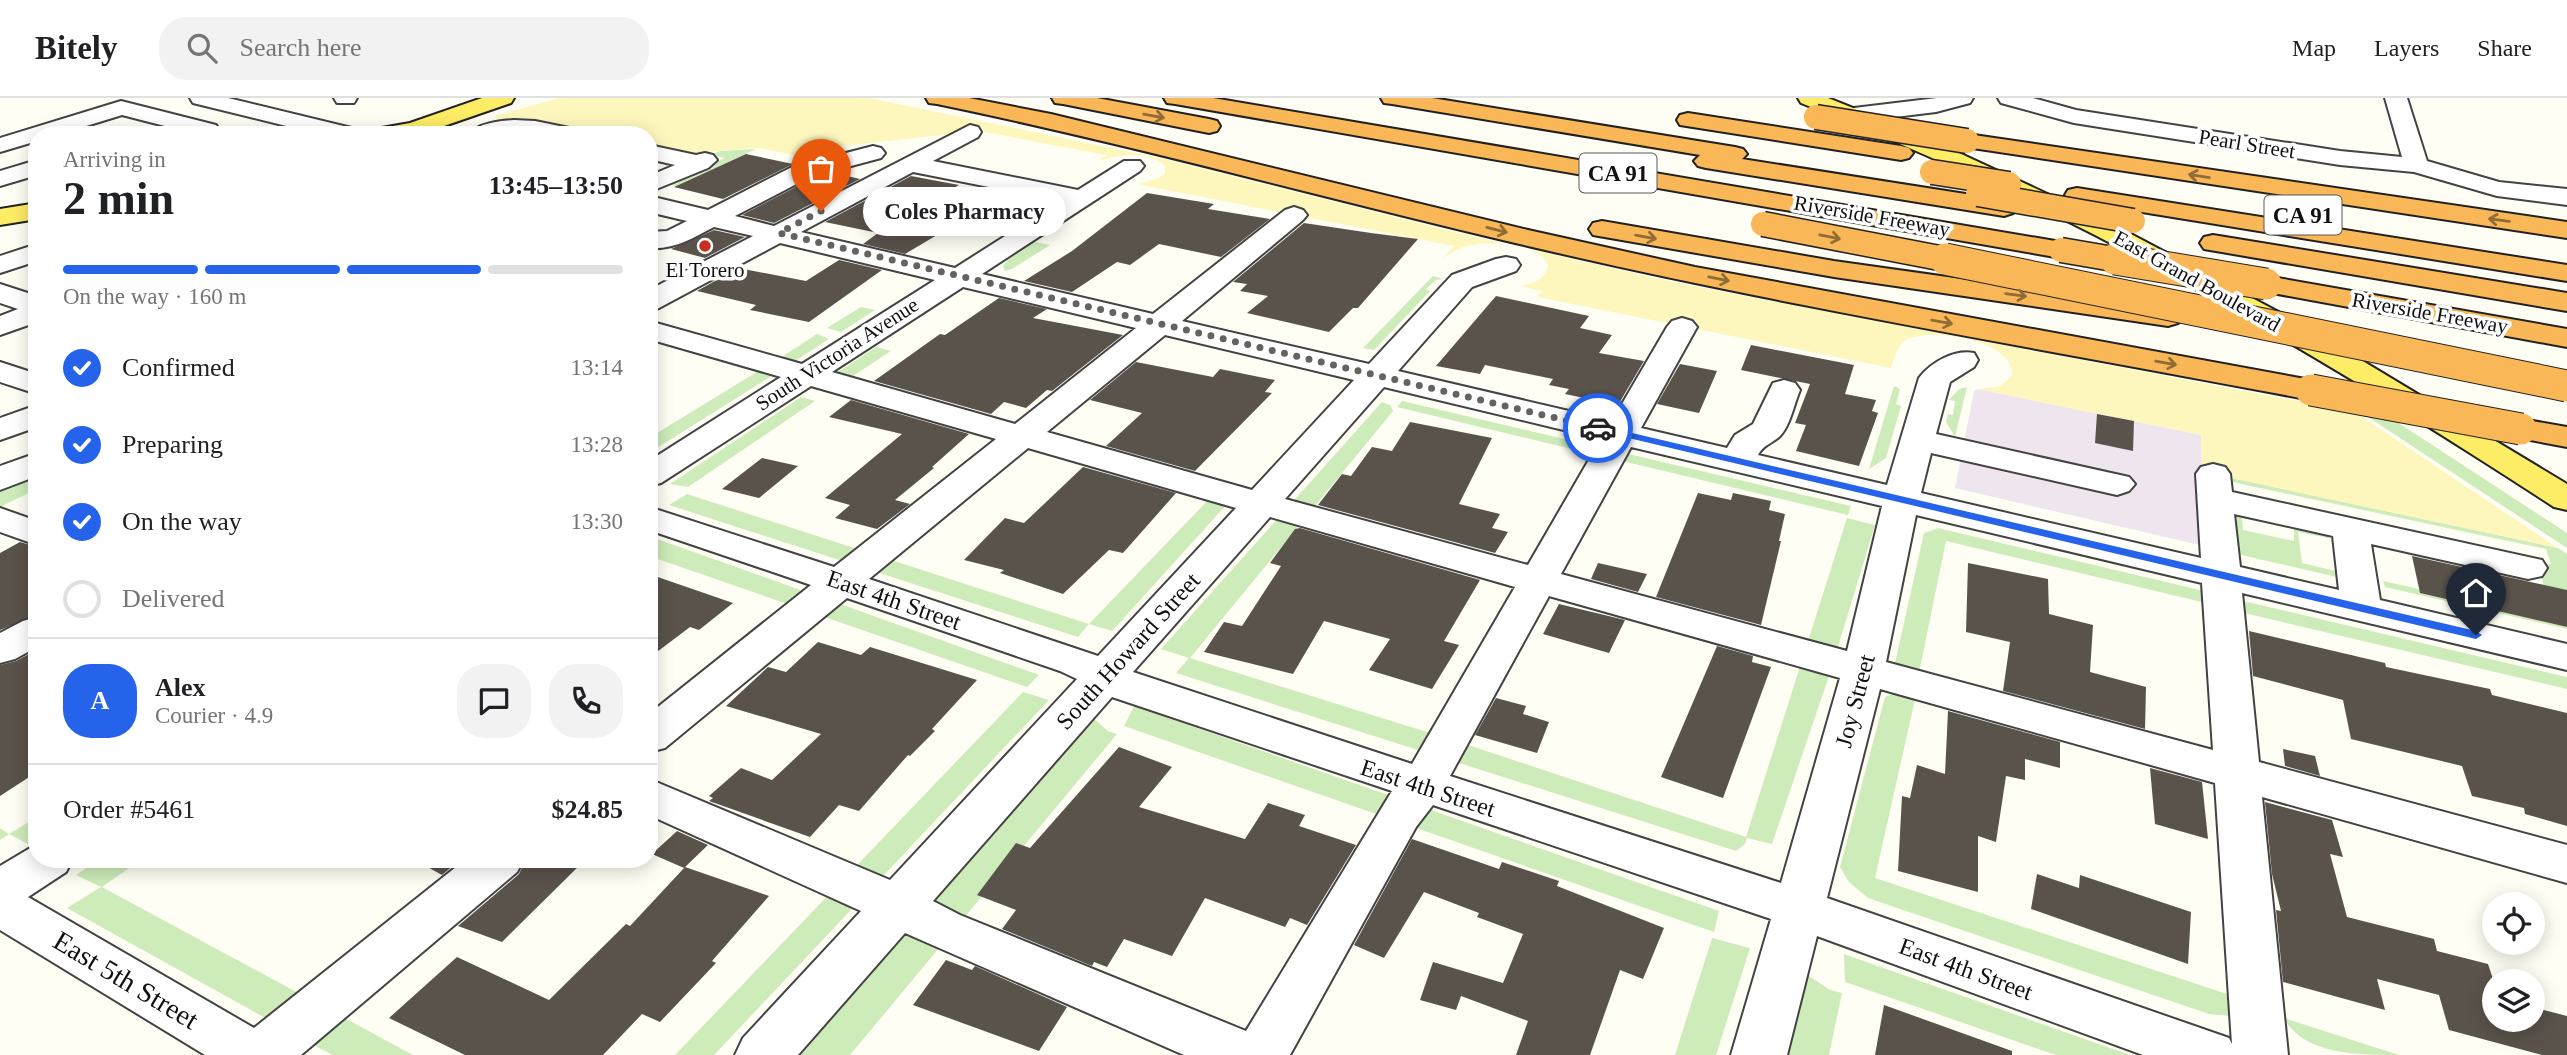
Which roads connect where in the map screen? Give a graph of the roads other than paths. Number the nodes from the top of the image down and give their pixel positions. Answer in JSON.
{"nodes":[{"id":1,"x":201,"y":98,"type":"edge"},
{"id":2,"x":450,"y":98,"type":"edge"},
{"id":3,"x":503,"y":98,"type":"edge"},
{"id":4,"x":937,"y":98,"type":"edge"},
{"id":5,"x":1063,"y":98,"type":"edge"},
{"id":6,"x":1175,"y":98,"type":"edge"},
{"id":7,"x":1247,"y":98,"type":"edge"},
{"id":8,"x":1473,"y":98,"type":"edge"},
{"id":9,"x":1962,"y":98,"type":"edge"},
{"id":10,"x":2010,"y":98,"type":"edge"},
{"id":11,"x":2396,"y":98,"type":"edge"},
{"id":12,"x":1382,"y":102,"type":"edge"},
{"id":13,"x":101,"y":106,"type":"edge"},
{"id":14,"x":233,"y":106,"type":"junction"},
{"id":15,"x":1812,"y":108,"type":"edge"},
{"id":16,"x":262,"y":113,"type":"junction"},
{"id":17,"x":1790,"y":113,"type":"dead end"},
{"id":18,"x":1854,"y":115,"type":"junction"},
{"id":19,"x":1026,"y":116,"type":"junction"},
{"id":20,"x":1664,"y":117,"type":"dead end"},
{"id":21,"x":0,"y":126,"type":"edge"},
{"id":22,"x":49,"y":126,"type":"edge"},
{"id":23,"x":183,"y":126,"type":"edge"},
{"id":24,"x":198,"y":126,"type":"edge"},
{"id":25,"x":206,"y":126,"type":"edge"},
{"id":26,"x":315,"y":126,"type":"edge"},
{"id":27,"x":379,"y":126,"type":"edge"},
{"id":28,"x":423,"y":126,"type":"edge"},
{"id":29,"x":513,"y":126,"type":"edge"},
{"id":30,"x":532,"y":126,"type":"edge"},
{"id":31,"x":970,"y":132,"type":"dead end"},
{"id":32,"x":28,"y":134,"type":"edge"},
{"id":33,"x":1284,"y":140,"type":"dead end"},
{"id":34,"x":0,"y":145,"type":"edge"},
{"id":35,"x":873,"y":153,"type":"dead end"},
{"id":36,"x":658,"y":154,"type":"edge"},
{"id":37,"x":910,"y":164,"type":"junction"},
{"id":38,"x":1132,"y":166,"type":"dead end"},
{"id":39,"x":2416,"y":166,"type":"junction"},
{"id":40,"x":28,"y":170,"type":"edge"},
{"id":41,"x":658,"y":171,"type":"edge"},
{"id":42,"x":676,"y":173,"type":"junction"},
{"id":43,"x":0,"y":179,"type":"edge"},
{"id":44,"x":658,"y":182,"type":"edge"},
{"id":45,"x":2567,"y":197,"type":"edge"},
{"id":46,"x":1081,"y":198,"type":"junction"},
{"id":47,"x":658,"y":206,"type":"edge"},
{"id":48,"x":28,"y":212,"type":"edge"},
{"id":49,"x":658,"y":215,"type":"edge"},
{"id":50,"x":1294,"y":215,"type":"dead end"},
{"id":51,"x":0,"y":217,"type":"edge"},
{"id":52,"x":714,"y":220,"type":"junction"},
{"id":53,"x":1750,"y":222,"type":"dead end"},
{"id":54,"x":2567,"y":230,"type":"edge"},
{"id":55,"x":792,"y":235,"type":"junction"},
{"id":56,"x":658,"y":240,"type":"edge"},
{"id":57,"x":2059,"y":242,"type":"junction"},
{"id":58,"x":2233,"y":246,"type":"junction"},
{"id":59,"x":28,"y":255,"type":"edge"},
{"id":60,"x":2567,"y":256,"type":"edge"},
{"id":61,"x":0,"y":265,"type":"edge"},
{"id":62,"x":1506,"y":265,"type":"dead end"},
{"id":63,"x":2567,"y":273,"type":"edge"},
{"id":64,"x":958,"y":277,"type":"junction"},
{"id":65,"x":2567,"y":291,"type":"edge"},
{"id":66,"x":0,"y":293,"type":"edge"},
{"id":67,"x":658,"y":298,"type":"edge"},
{"id":68,"x":2567,"y":302,"type":"edge"},
{"id":69,"x":28,"y":303,"type":"edge"},
{"id":70,"x":2567,"y":311,"type":"edge"},
{"id":71,"x":28,"y":315,"type":"edge"},
{"id":72,"x":2567,"y":320,"type":"edge"},
{"id":73,"x":1161,"y":324,"type":"junction"},
{"id":74,"x":0,"y":326,"type":"edge"},
{"id":75,"x":1682,"y":327,"type":"dead end"},
{"id":76,"x":658,"y":333,"type":"edge"},
{"id":77,"x":2567,"y":338,"type":"edge"},
{"id":78,"x":1963,"y":360,"type":"dead end"},
{"id":79,"x":2553,"y":369,"type":"edge"},
{"id":80,"x":0,"y":371,"type":"edge"},
{"id":81,"x":806,"y":374,"type":"junction"},
{"id":82,"x":1376,"y":376,"type":"junction"},
{"id":83,"x":28,"y":382,"type":"edge"},
{"id":84,"x":2567,"y":386,"type":"edge"},
{"id":85,"x":1784,"y":390,"type":"dead end"},
{"id":86,"x":28,"y":419,"type":"edge"},
{"id":87,"x":0,"y":430,"type":"edge"},
{"id":88,"x":1623,"y":434,"type":"junction"},
{"id":89,"x":1021,"y":435,"type":"junction"},
{"id":90,"x":2567,"y":437,"type":"edge"},
{"id":91,"x":1918,"y":440,"type":"junction"},
{"id":92,"x":1738,"y":461,"type":"junction"},
{"id":93,"x":28,"y":467,"type":"edge"},
{"id":94,"x":658,"y":470,"type":"edge"},
{"id":95,"x":0,"y":480,"type":"edge"},
{"id":96,"x":2117,"y":484,"type":"dead end"},
{"id":97,"x":2567,"y":499,"type":"edge"},
{"id":98,"x":1900,"y":500,"type":"junction"},
{"id":99,"x":1262,"y":504,"type":"junction"},
{"id":100,"x":0,"y":519,"type":"edge"},
{"id":101,"x":658,"y":521,"type":"edge"},
{"id":102,"x":2350,"y":528,"type":"junction"},
{"id":103,"x":28,"y":530,"type":"edge"},
{"id":104,"x":2528,"y":568,"type":"dead end"},
{"id":105,"x":2222,"y":575,"type":"junction"},
{"id":106,"x":1540,"y":579,"type":"junction"},
{"id":107,"x":842,"y":583,"type":"junction"},
{"id":108,"x":2361,"y":608,"type":"junction"},
{"id":109,"x":28,"y":635,"type":"edge"},
{"id":110,"x":0,"y":650,"type":"edge"},
{"id":111,"x":2567,"y":657,"type":"edge"},
{"id":112,"x":1864,"y":669,"type":"junction"},
{"id":113,"x":1106,"y":675,"type":"junction"},
{"id":114,"x":658,"y":730,"type":"edge"},
{"id":115,"x":2238,"y":773,"type":"junction"},
{"id":116,"x":1422,"y":786,"type":"junction"},
{"id":117,"x":658,"y":800,"type":"edge"},
{"id":118,"x":2567,"y":864,"type":"edge"},
{"id":119,"x":35,"y":868,"type":"edge"},
{"id":120,"x":489,"y":868,"type":"edge"},
{"id":121,"x":0,"y":890,"type":"edge"},
{"id":122,"x":0,"y":905,"type":"edge"},
{"id":123,"x":897,"y":905,"type":"junction"},
{"id":124,"x":1798,"y":908,"type":"junction"},
{"id":125,"x":252,"y":1055,"type":"edge"},
{"id":126,"x":261,"y":1055,"type":"edge"},
{"id":127,"x":763,"y":1055,"type":"edge"},
{"id":128,"x":1243,"y":1055,"type":"edge"},
{"id":129,"x":1261,"y":1055,"type":"edge"},
{"id":130,"x":1759,"y":1055,"type":"edge"},
{"id":131,"x":2208,"y":1055,"type":"edge"},
{"id":132,"x":2260,"y":1055,"type":"edge"}],
"edges":[{"from":1,"to":14,"type":"street"},
{"from":2,"to":27,"type":"main road"},
{"from":3,"to":28,"type":"main road"},
{"from":4,"to":19,"type":"highway"},
{"from":5,"to":33,"type":"highway","one_way":true},
{"from":6,"to":57,"type":"highway","name":"Riverside Freeway","number":"CA 91"},
{"from":7,"to":57,"type":"highway"},
{"from":8,"to":63,"type":"highway","bridge":true},
{"from":9,"to":18,"type":"street"},
{"from":10,"to":39,"type":"street","name":"Pearl Street"},
{"from":11,"to":39,"type":"street"},
{"from":12,"to":58,"type":"highway"},
{"from":12,"to":65,"type":"highway","bridge":true},
{"from":13,"to":21,"type":"street"},
{"from":13,"to":22,"type":"street"},
{"from":13,"to":23,"type":"street"},
{"from":14,"to":16,"type":"street"},
{"from":14,"to":24,"type":"street"},
{"from":15,"to":17,"type":"highway"},
{"from":15,"to":18,"type":"main road","name":"East Grand Boulevard"},
{"from":54,"to":15,"type":"highway","one_way":true,"bridge":true},
{"from":16,"to":25,"type":"street"},
{"from":16,"to":26,"type":"street"},
{"from":18,"to":97,"type":"main road","name":"East Grand Boulevard"},
{"from":19,"to":79,"type":"highway","one_way":true,"bridge":true},
{"from":19,"to":90,"type":"highway","one_way":true,"bridge":true},
{"from":20,"to":60,"type":"highway","number":"CA 91"},
{"from":29,"to":30,"type":"street"},
{"from":31,"to":37,"type":"street"},
{"from":32,"to":34,"type":"street"},
{"from":35,"to":52,"type":"street"},
{"from":36,"to":42,"type":"street"},
{"from":37,"to":46,"type":"street"},
{"from":37,"to":55,"type":"street"},
{"from":38,"to":46,"type":"street","name":"South Victoria Avenue"},
{"from":39,"to":45,"type":"street","name":"Pearl Street"},
{"from":40,"to":43,"type":"street"},
{"from":41,"to":42,"type":"street"},
{"from":42,"to":44,"type":"street"},
{"from":46,"to":64,"type":"street","name":"South Victoria Avenue"},
{"from":47,"to":52,"type":"street"},
{"from":48,"to":51,"type":"main road"},
{"from":49,"to":52,"type":"street"},
{"from":50,"to":73,"type":"street"},
{"from":52,"to":55,"type":"street"},
{"from":52,"to":56,"type":"street"},
{"from":53,"to":84,"type":"highway","one_way":true,"bridge":true},
{"from":55,"to":64,"type":"street"},
{"from":55,"to":67,"type":"street"},
{"from":57,"to":72,"type":"highway"},
{"from":57,"to":77,"type":"highway","name":"Riverside Freeway","number":"CA 91","bridge":true},
{"from":58,"to":68,"type":"highway"},
{"from":58,"to":70,"type":"highway"},
{"from":59,"to":61,"type":"street"},
{"from":62,"to":82,"type":"street","name":"South Howard Street"},
{"from":64,"to":73,"type":"street"},
{"from":64,"to":81,"type":"street","name":"South Victoria Avenue"},
{"from":66,"to":69,"type":"street"},
{"from":71,"to":74,"type":"street"},
{"from":73,"to":82,"type":"street"},
{"from":73,"to":89,"type":"street"},
{"from":75,"to":88,"type":"street"},
{"from":76,"to":81,"type":"street"},
{"from":78,"to":91,"type":"street","name":"Joy Street"},
{"from":80,"to":83,"type":"street"},
{"from":81,"to":89,"type":"street"},
{"from":81,"to":94,"type":"street","name":"South Victoria Avenue"},
{"from":82,"to":88,"type":"street"},
{"from":82,"to":99,"type":"street","name":"South Howard Street"},
{"from":85,"to":92,"type":"street"},
{"from":86,"to":87,"type":"street"},
{"from":88,"to":92,"type":"street"},
{"from":88,"to":106,"type":"street"},
{"from":89,"to":99,"type":"street"},
{"from":89,"to":107,"type":"street"},
{"from":91,"to":96,"type":"street"},
{"from":91,"to":98,"type":"street","name":"Joy Street"},
{"from":92,"to":98,"type":"street"},
{"from":93,"to":95,"type":"street"},
{"from":98,"to":105,"type":"street"},
{"from":98,"to":112,"type":"street","name":"Joy Street"},
{"from":99,"to":106,"type":"street"},
{"from":99,"to":113,"type":"street","name":"South Howard Street"},
{"from":100,"to":103,"type":"street"},
{"from":101,"to":107,"type":"street","name":"East 4th Street"},
{"from":102,"to":104,"type":"street"},
{"from":102,"to":105,"type":"street"},
{"from":102,"to":108,"type":"street"},
{"from":105,"to":108,"type":"street"},
{"from":105,"to":115,"type":"street"},
{"from":106,"to":112,"type":"street"},
{"from":106,"to":116,"type":"street"},
{"from":107,"to":113,"type":"street","name":"East 4th Street"},
{"from":107,"to":114,"type":"street"},
{"from":108,"to":111,"type":"street"},
{"from":109,"to":110,"type":"street"},
{"from":112,"to":115,"type":"street"},
{"from":112,"to":124,"type":"street","name":"Joy Street"},
{"from":113,"to":116,"type":"street","name":"East 4th Street"},
{"from":113,"to":123,"type":"street","name":"South Howard Street"},
{"from":115,"to":118,"type":"street"},
{"from":115,"to":132,"type":"street"},
{"from":116,"to":124,"type":"street","name":"East 4th Street"},
{"from":116,"to":129,"type":"street"},
{"from":117,"to":123,"type":"street"},
{"from":119,"to":121,"type":"street"},
{"from":120,"to":126,"type":"street"},
{"from":122,"to":125,"type":"street","name":"East 5th Street"},
{"from":123,"to":127,"type":"street","name":"South Howard Street"},
{"from":123,"to":128,"type":"street"},
{"from":124,"to":130,"type":"street","name":"Joy Street"},
{"from":124,"to":131,"type":"street","name":"East 4th Street"}]}
